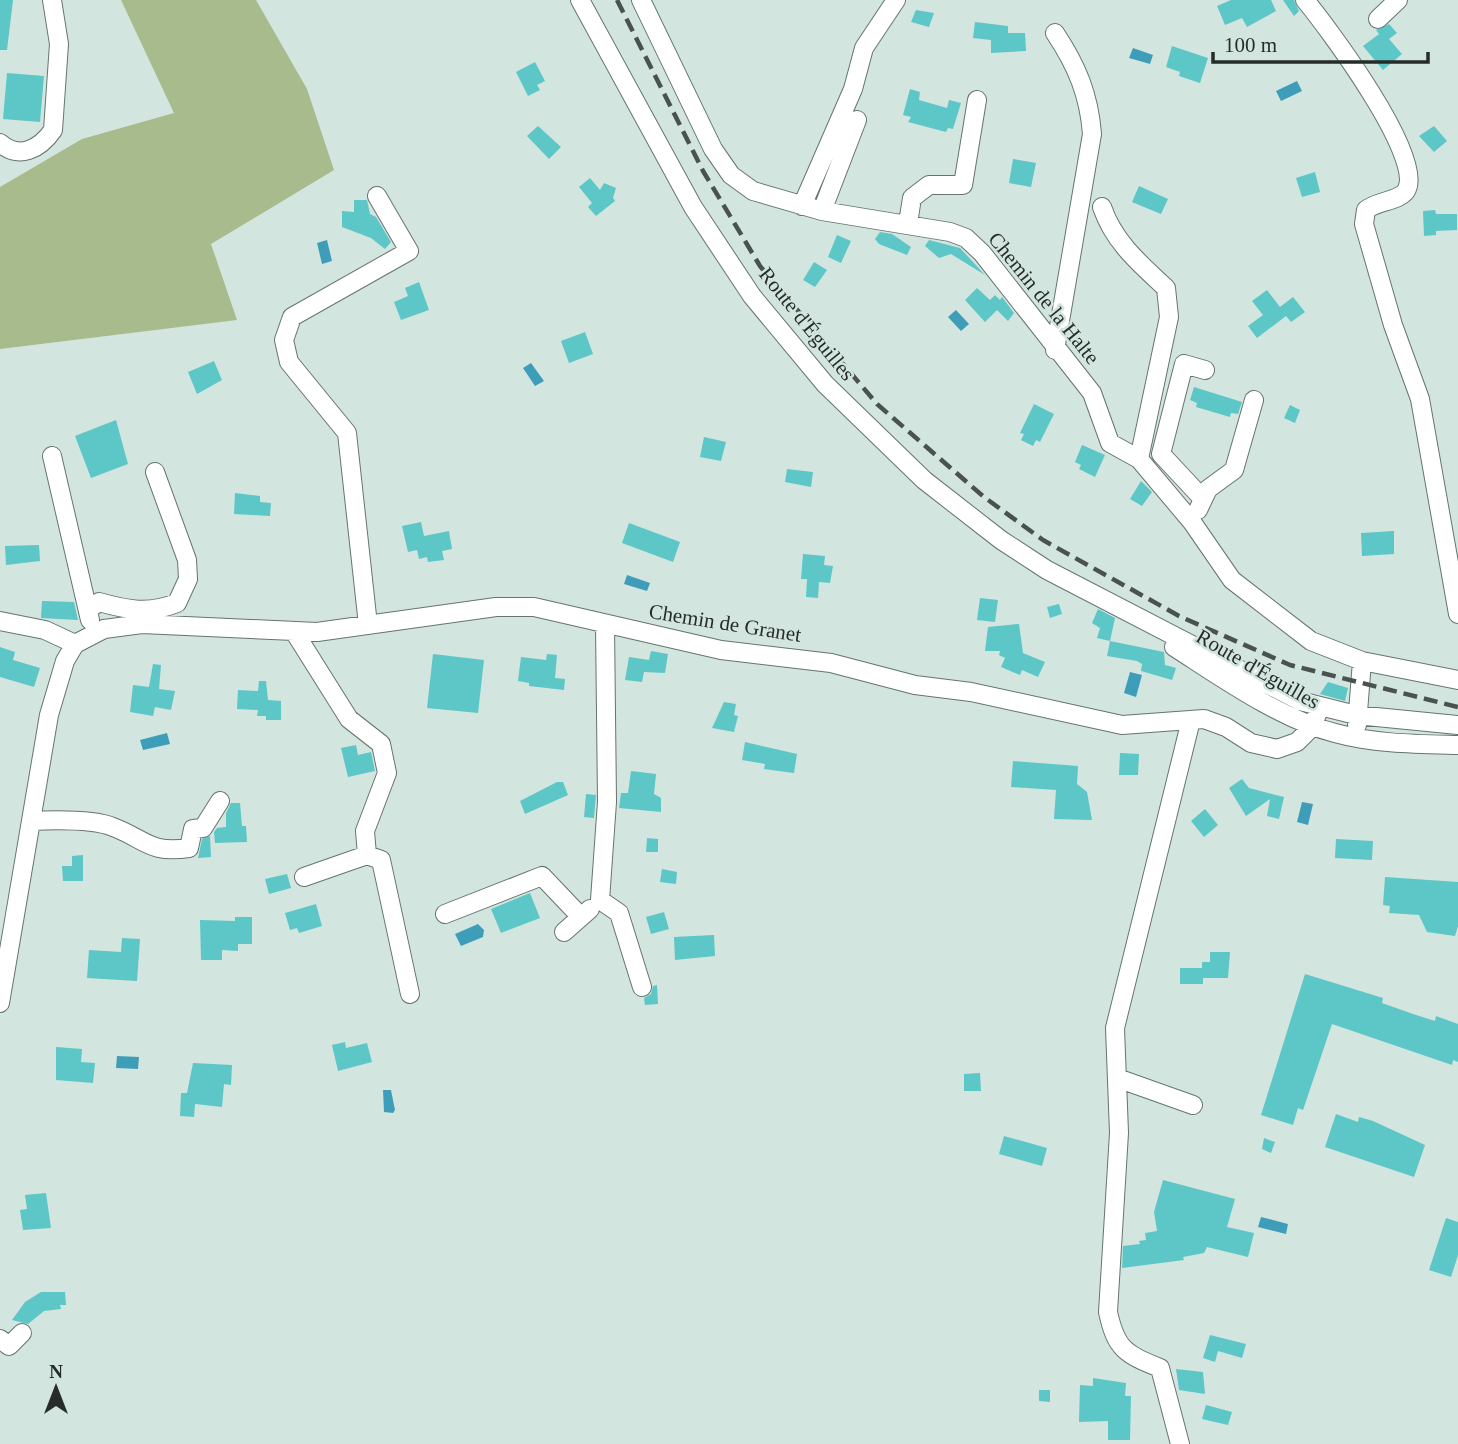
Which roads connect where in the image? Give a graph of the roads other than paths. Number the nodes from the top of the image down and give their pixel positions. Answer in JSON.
{"nodes":[{"id":1,"x":51,"y":0,"type":"edge"},
{"id":2,"x":580,"y":0,"type":"edge"},
{"id":3,"x":641,"y":0,"type":"edge"},
{"id":4,"x":897,"y":0,"type":"edge"},
{"id":5,"x":1305,"y":0,"type":"edge"},
{"id":6,"x":1398,"y":0,"type":"edge"},
{"id":7,"x":1378,"y":19,"type":"dead end"},
{"id":8,"x":1055,"y":33,"type":"dead end"},
{"id":9,"x":977,"y":100,"type":"dead end"},
{"id":10,"x":858,"y":120,"type":"dead end"},
{"id":11,"x":0,"y":143,"type":"edge"},
{"id":12,"x":377,"y":196,"type":"dead end"},
{"id":13,"x":802,"y":206,"type":"junction"},
{"id":14,"x":1102,"y":206,"type":"dead end"},
{"id":15,"x":822,"y":211,"type":"junction"},
{"id":16,"x":908,"y":223,"type":"junction"},
{"id":17,"x":1055,"y":350,"type":"junction"},
{"id":18,"x":1205,"y":370,"type":"dead end"},
{"id":19,"x":1254,"y":400,"type":"dead end"},
{"id":20,"x":52,"y":456,"type":"dead end"},
{"id":21,"x":1139,"y":459,"type":"junction"},
{"id":22,"x":155,"y":472,"type":"dead end"},
{"id":23,"x":1203,"y":499,"type":"junction"},
{"id":24,"x":1192,"y":522,"type":"junction"},
{"id":25,"x":1092,"y":594,"type":"junction"},
{"id":26,"x":89,"y":609,"type":"junction"},
{"id":27,"x":1458,"y":614,"type":"edge"},
{"id":28,"x":0,"y":621,"type":"edge"},
{"id":29,"x":605,"y":624,"type":"junction"},
{"id":30,"x":368,"y":625,"type":"junction"},
{"id":31,"x":295,"y":633,"type":"junction"},
{"id":32,"x":91,"y":634,"type":"junction"},
{"id":33,"x":75,"y":644,"type":"junction"},
{"id":34,"x":1362,"y":661,"type":"junction"},
{"id":35,"x":1458,"y":680,"type":"edge"},
{"id":36,"x":1319,"y":708,"type":"junction"},
{"id":37,"x":1356,"y":715,"type":"junction"},
{"id":38,"x":1191,"y":720,"type":"junction"},
{"id":39,"x":1458,"y":725,"type":"edge"},
{"id":40,"x":1313,"y":726,"type":"junction"},
{"id":41,"x":1356,"y":739,"type":"junction"},
{"id":42,"x":1458,"y":746,"type":"edge"},
{"id":43,"x":220,"y":801,"type":"dead end"},
{"id":44,"x":31,"y":821,"type":"junction"},
{"id":45,"x":367,"y":855,"type":"junction"},
{"id":46,"x":304,"y":877,"type":"dead end"},
{"id":47,"x":600,"y":900,"type":"junction"},
{"id":48,"x":445,"y":914,"type":"dead end"},
{"id":49,"x":581,"y":917,"type":"junction"},
{"id":50,"x":564,"y":932,"type":"dead end"},
{"id":51,"x":642,"y":987,"type":"dead end"},
{"id":52,"x":410,"y":994,"type":"dead end"},
{"id":53,"x":0,"y":1003,"type":"edge"},
{"id":54,"x":1117,"y":1078,"type":"junction"},
{"id":55,"x":1193,"y":1105,"type":"dead end"},
{"id":56,"x":22,"y":1332,"type":"dead end"},
{"id":57,"x":0,"y":1339,"type":"edge"},
{"id":58,"x":1180,"y":1444,"type":"edge"}],
"edges":[{"from":1,"to":11,"type":"street"},
{"from":2,"to":25,"type":"street","name":"Route d'Éguilles"},
{"from":3,"to":13,"type":"street","name":"Chemin de la Halte"},
{"from":4,"to":13,"type":"street"},
{"from":5,"to":27,"type":"street"},
{"from":6,"to":7,"type":"street"},
{"from":8,"to":17,"type":"street"},
{"from":9,"to":16,"type":"street"},
{"from":10,"to":15,"type":"street"},
{"from":12,"to":30,"type":"street"},
{"from":13,"to":15,"type":"street","name":"Chemin de la Halte"},
{"from":14,"to":21,"type":"street"},
{"from":15,"to":16,"type":"street","name":"Chemin de la Halte"},
{"from":16,"to":17,"type":"street","name":"Chemin de la Halte"},
{"from":17,"to":21,"type":"street","name":"Chemin de la Halte"},
{"from":18,"to":23,"type":"street"},
{"from":19,"to":23,"type":"street"},
{"from":20,"to":26,"type":"street"},
{"from":21,"to":24,"type":"street","name":"Chemin de la Halte"},
{"from":22,"to":26,"type":"street"},
{"from":23,"to":24,"type":"street"},
{"from":24,"to":34,"type":"street","name":"Chemin de la Halte"},
{"from":25,"to":36,"type":"street","name":"Route d'Éguilles"},
{"from":25,"to":40,"type":"street","name":"Route d'Éguilles"},
{"from":26,"to":32,"type":"street"},
{"from":28,"to":33,"type":"street"},
{"from":29,"to":30,"type":"street","name":"Chemin de Granet"},
{"from":29,"to":38,"type":"street","name":"Chemin de Granet"},
{"from":29,"to":47,"type":"street"},
{"from":30,"to":31,"type":"street","name":"Chemin de Granet"},
{"from":31,"to":32,"type":"street","name":"Chemin de Granet"},
{"from":31,"to":45,"type":"street"},
{"from":32,"to":33,"type":"street","name":"Chemin de Granet"},
{"from":33,"to":44,"type":"street"},
{"from":34,"to":35,"type":"street","name":"Chemin de la Halte"},
{"from":34,"to":37,"type":"street"},
{"from":36,"to":37,"type":"street","name":"Route d'Éguilles"},
{"from":36,"to":40,"type":"street"},
{"from":37,"to":39,"type":"street","name":"Route d'Éguilles"},
{"from":37,"to":41,"type":"street"},
{"from":38,"to":40,"type":"street","name":"Chemin de Granet"},
{"from":38,"to":54,"type":"street"},
{"from":40,"to":41,"type":"street","name":"Route d'Éguilles"},
{"from":41,"to":42,"type":"street","name":"Route d'Éguilles"},
{"from":43,"to":44,"type":"street"},
{"from":44,"to":53,"type":"street"},
{"from":45,"to":46,"type":"street"},
{"from":45,"to":52,"type":"street"},
{"from":47,"to":49,"type":"street"},
{"from":47,"to":51,"type":"street"},
{"from":48,"to":49,"type":"street"},
{"from":49,"to":50,"type":"street"},
{"from":54,"to":55,"type":"street"},
{"from":54,"to":58,"type":"street"},
{"from":56,"to":57,"type":"street"}]}
